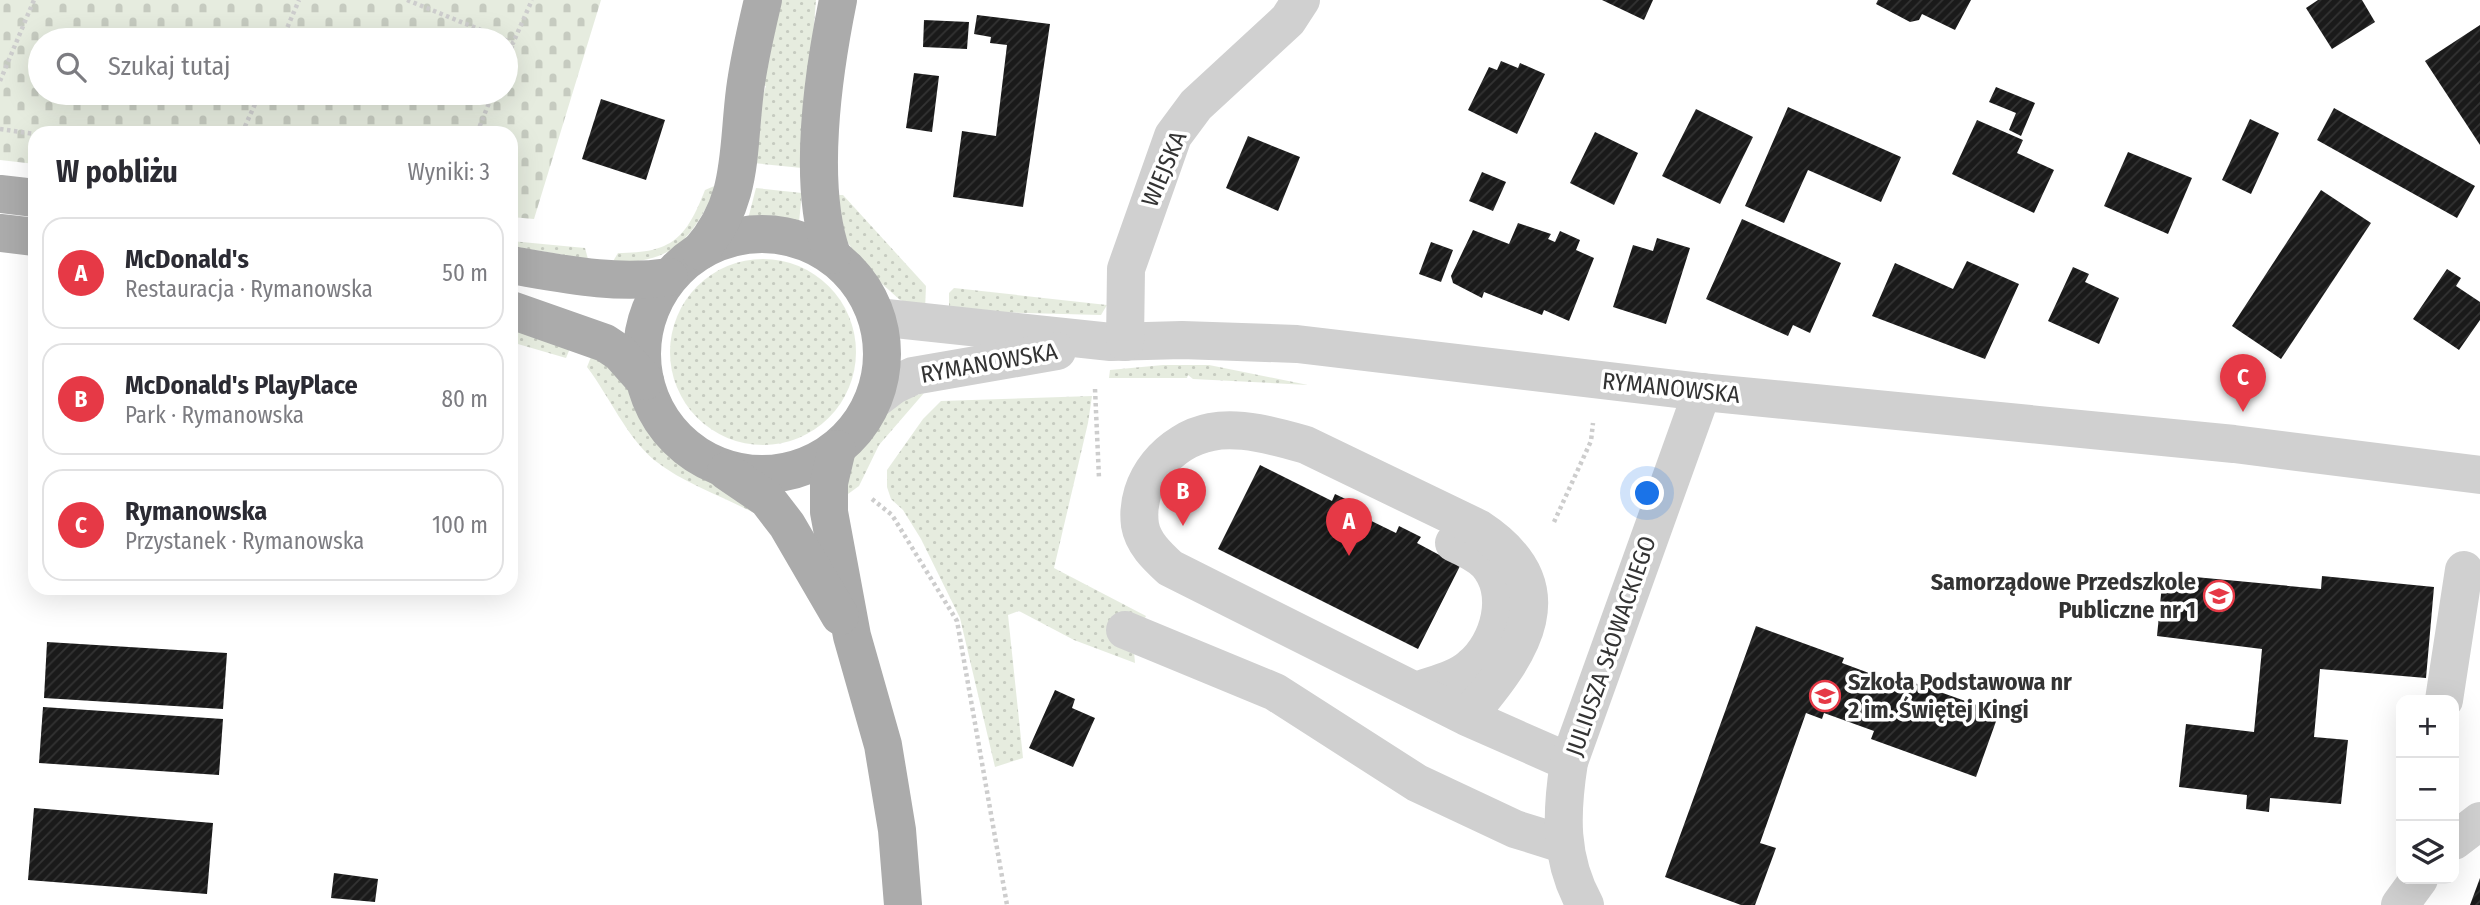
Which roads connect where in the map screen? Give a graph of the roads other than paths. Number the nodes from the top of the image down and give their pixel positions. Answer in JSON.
{"nodes":[{"id":1,"x":763,"y":0,"type":"edge"},
{"id":2,"x":838,"y":0,"type":"edge"},
{"id":3,"x":1301,"y":0,"type":"edge"},
{"id":4,"x":0,"y":194,"type":"edge"},
{"id":5,"x":28,"y":197,"type":"edge"},
{"id":6,"x":0,"y":233,"type":"edge"},
{"id":7,"x":28,"y":236,"type":"edge"},
{"id":8,"x":700,"y":251,"type":"junction"},
{"id":9,"x":832,"y":256,"type":"junction"},
{"id":10,"x":518,"y":266,"type":"edge"},
{"id":11,"x":668,"y":276,"type":"junction"},
{"id":12,"x":518,"y":312,"type":"edge"},
{"id":13,"x":877,"y":317,"type":"junction"},
{"id":14,"x":1118,"y":342,"type":"junction"},
{"id":15,"x":645,"y":381,"type":"junction"},
{"id":16,"x":1702,"y":392,"type":"junction"},
{"id":17,"x":873,"y":401,"type":"junction"},
{"id":18,"x":1239,"y":432,"type":"junction"},
{"id":19,"x":837,"y":449,"type":"junction"},
{"id":20,"x":722,"y":468,"type":"junction"},
{"id":21,"x":2480,"y":475,"type":"edge"},
{"id":22,"x":2464,"y":570,"type":"dead end"},
{"id":23,"x":1125,"y":630,"type":"dead end"},
{"id":24,"x":852,"y":636,"type":"junction"},
{"id":25,"x":1416,"y":691,"type":"junction"},
{"id":26,"x":2445,"y":695,"type":"edge"},
{"id":27,"x":1467,"y":717,"type":"junction"},
{"id":28,"x":1569,"y":762,"type":"junction"},
{"id":29,"x":1563,"y":844,"type":"junction"},
{"id":30,"x":2415,"y":884,"type":"edge"},
{"id":31,"x":904,"y":905,"type":"edge"},
{"id":32,"x":1585,"y":905,"type":"edge"},
{"id":33,"x":2400,"y":905,"type":"edge"}],
"edges":[{"from":1,"to":8,"type":"main road"},
{"from":2,"to":9,"type":"main road"},
{"from":3,"to":14,"type":"street","name":"WIEJSKA"},
{"from":4,"to":5,"type":"main road"},
{"from":6,"to":7,"type":"main road"},
{"from":8,"to":9,"type":"main road"},
{"from":8,"to":11,"type":"main road"},
{"from":9,"to":13,"type":"main road"},
{"from":10,"to":11,"type":"main road"},
{"from":11,"to":15,"type":"main road"},
{"from":12,"to":15,"type":"main road"},
{"from":13,"to":14,"type":"street","name":"RYMANOWSKA"},
{"from":13,"to":17,"type":"main road"},
{"from":14,"to":16,"type":"street","name":"RYMANOWSKA"},
{"from":14,"to":17,"type":"street","name":"RYMANOWSKA"},
{"from":15,"to":20,"type":"main road"},
{"from":16,"to":21,"type":"street","name":"RYMANOWSKA"},
{"from":16,"to":28,"type":"street","name":"JULIUSZA SŁOWACKIEGO"},
{"from":17,"to":19,"type":"main road"},
{"from":18,"to":25,"type":"street"},
{"from":18,"to":25,"type":"street"},
{"from":18,"to":27,"type":"street"},
{"from":19,"to":20,"type":"main road"},
{"from":19,"to":24,"type":"main road"},
{"from":20,"to":24,"type":"main road"},
{"from":22,"to":26,"type":"street"},
{"from":23,"to":29,"type":"street"},
{"from":24,"to":31,"type":"main road"},
{"from":25,"to":27,"type":"street"},
{"from":27,"to":28,"type":"street"},
{"from":28,"to":29,"type":"street","name":"JULIUSZA SŁOWACKIEGO"},
{"from":29,"to":32,"type":"street","name":"JULIUSZA SŁOWACKIEGO"},
{"from":30,"to":33,"type":"street"}]}
